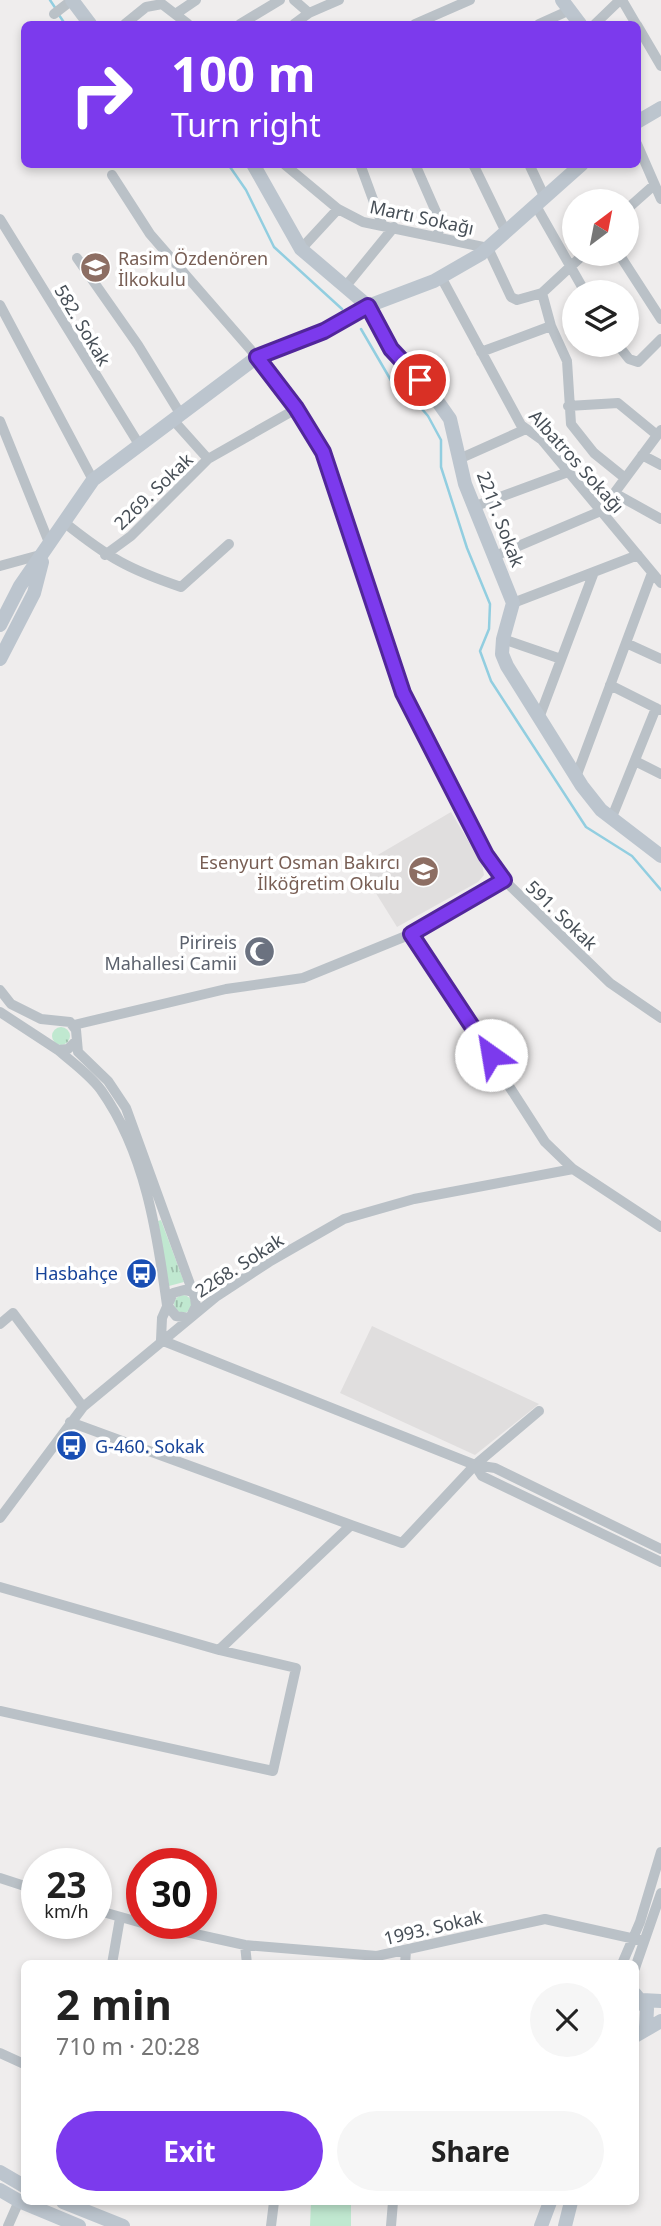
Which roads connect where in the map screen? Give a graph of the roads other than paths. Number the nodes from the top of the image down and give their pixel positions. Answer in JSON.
{"nodes":[{"id":1,"x":196,"y":0,"type":"edge"},
{"id":2,"x":280,"y":0,"type":"edge"},
{"id":3,"x":294,"y":0,"type":"edge"},
{"id":4,"x":340,"y":0,"type":"edge"},
{"id":5,"x":470,"y":0,"type":"edge"},
{"id":6,"x":621,"y":0,"type":"edge"},
{"id":7,"x":74,"y":2,"type":"edge"},
{"id":8,"x":566,"y":5,"type":"edge"},
{"id":9,"x":177,"y":13,"type":"junction"},
{"id":10,"x":309,"y":13,"type":"junction"},
{"id":11,"x":54,"y":14,"type":"dead end"},
{"id":12,"x":88,"y":21,"type":"edge"},
{"id":13,"x":129,"y":21,"type":"edge"},
{"id":14,"x":185,"y":21,"type":"edge"},
{"id":15,"x":245,"y":21,"type":"edge"},
{"id":16,"x":298,"y":21,"type":"edge"},
{"id":17,"x":422,"y":21,"type":"edge"},
{"id":18,"x":544,"y":21,"type":"edge"},
{"id":19,"x":578,"y":21,"type":"edge"},
{"id":20,"x":598,"y":21,"type":"edge"},
{"id":21,"x":634,"y":21,"type":"edge"},
{"id":22,"x":641,"y":32,"type":"edge"},
{"id":23,"x":661,"y":66,"type":"edge"},
{"id":24,"x":661,"y":108,"type":"edge"},
{"id":25,"x":641,"y":120,"type":"edge"},
{"id":26,"x":641,"y":154,"type":"edge"},
{"id":27,"x":255,"y":168,"type":"edge"},
{"id":28,"x":289,"y":168,"type":"edge"},
{"id":29,"x":361,"y":168,"type":"edge"},
{"id":30,"x":417,"y":168,"type":"edge"},
{"id":31,"x":475,"y":168,"type":"edge"},
{"id":32,"x":530,"y":168,"type":"edge"},
{"id":33,"x":578,"y":168,"type":"edge"},
{"id":34,"x":111,"y":175,"type":"dead end"},
{"id":35,"x":653,"y":186,"type":"junction"},
{"id":36,"x":639,"y":198,"type":"edge"},
{"id":37,"x":661,"y":199,"type":"edge"},
{"id":38,"x":540,"y":202,"type":"junction"},
{"id":39,"x":338,"y":209,"type":"junction"},
{"id":40,"x":1,"y":218,"type":"edge"},
{"id":41,"x":382,"y":225,"type":"junction"},
{"id":42,"x":394,"y":227,"type":"junction"},
{"id":43,"x":506,"y":232,"type":"junction"},
{"id":44,"x":438,"y":236,"type":"junction"},
{"id":45,"x":488,"y":248,"type":"junction"},
{"id":46,"x":301,"y":249,"type":"junction"},
{"id":47,"x":78,"y":258,"type":"dead end"},
{"id":48,"x":574,"y":266,"type":"edge"},
{"id":49,"x":627,"y":266,"type":"edge"},
{"id":50,"x":571,"y":269,"type":"junction"},
{"id":51,"x":441,"y":277,"type":"junction"},
{"id":52,"x":578,"y":280,"type":"edge"},
{"id":53,"x":345,"y":287,"type":"junction"},
{"id":54,"x":541,"y":293,"type":"junction"},
{"id":55,"x":0,"y":305,"type":"edge"},
{"id":56,"x":368,"y":306,"type":"junction"},
{"id":57,"x":661,"y":318,"type":"edge"},
{"id":58,"x":551,"y":326,"type":"junction"},
{"id":59,"x":661,"y":340,"type":"edge"},
{"id":60,"x":481,"y":352,"type":"junction"},
{"id":61,"x":257,"y":357,"type":"junction"},
{"id":62,"x":627,"y":357,"type":"edge"},
{"id":63,"x":568,"y":407,"type":"junction"},
{"id":64,"x":296,"y":408,"type":"junction"},
{"id":65,"x":177,"y":418,"type":"junction"},
{"id":66,"x":0,"y":421,"type":"edge"},
{"id":67,"x":526,"y":429,"type":"junction"},
{"id":68,"x":659,"y":432,"type":"edge"},
{"id":69,"x":140,"y":446,"type":"junction"},
{"id":70,"x":642,"y":454,"type":"junction"},
{"id":71,"x":208,"y":459,"type":"junction"},
{"id":72,"x":459,"y":459,"type":"junction"},
{"id":73,"x":661,"y":465,"type":"edge"},
{"id":74,"x":568,"y":472,"type":"junction"},
{"id":75,"x":625,"y":478,"type":"junction"},
{"id":76,"x":93,"y":480,"type":"junction"},
{"id":77,"x":614,"y":493,"type":"junction"},
{"id":78,"x":473,"y":507,"type":"junction"},
{"id":79,"x":601,"y":511,"type":"junction"},
{"id":80,"x":661,"y":519,"type":"edge"},
{"id":81,"x":65,"y":523,"type":"junction"},
{"id":82,"x":229,"y":544,"type":"dead end"},
{"id":83,"x":47,"y":550,"type":"junction"},
{"id":84,"x":105,"y":555,"type":"junction"},
{"id":85,"x":638,"y":555,"type":"junction"},
{"id":86,"x":495,"y":556,"type":"junction"},
{"id":87,"x":0,"y":566,"type":"edge"},
{"id":88,"x":594,"y":572,"type":"junction"},
{"id":89,"x":652,"y":573,"type":"junction"},
{"id":90,"x":661,"y":583,"type":"edge"},
{"id":91,"x":513,"y":603,"type":"junction"},
{"id":92,"x":0,"y":625,"type":"edge"},
{"id":93,"x":503,"y":639,"type":"junction"},
{"id":94,"x":626,"y":643,"type":"junction"},
{"id":95,"x":0,"y":659,"type":"edge"},
{"id":96,"x":561,"y":659,"type":"junction"},
{"id":97,"x":661,"y":659,"type":"edge"},
{"id":98,"x":610,"y":685,"type":"junction"},
{"id":99,"x":659,"y":709,"type":"edge"},
{"id":100,"x":539,"y":718,"type":"junction"},
{"id":101,"x":637,"y":762,"type":"junction"},
{"id":102,"x":661,"y":774,"type":"edge"},
{"id":103,"x":576,"y":777,"type":"junction"},
{"id":104,"x":612,"y":817,"type":"junction"},
{"id":105,"x":661,"y":856,"type":"edge"},
{"id":106,"x":504,"y":880,"type":"junction"},
{"id":107,"x":411,"y":934,"type":"junction"},
{"id":108,"x":0,"y":990,"type":"edge"},
{"id":109,"x":0,"y":1013,"type":"edge"},
{"id":110,"x":661,"y":1018,"type":"edge"},
{"id":111,"x":61,"y":1019,"type":"junction"},
{"id":112,"x":74,"y":1025,"type":"junction"},
{"id":113,"x":76,"y":1041,"type":"junction"},
{"id":114,"x":55,"y":1049,"type":"junction"},
{"id":115,"x":573,"y":1169,"type":"junction"},
{"id":116,"x":661,"y":1227,"type":"edge"},
{"id":117,"x":194,"y":1294,"type":"junction"},
{"id":118,"x":217,"y":1296,"type":"junction"},
{"id":119,"x":167,"y":1305,"type":"junction"},
{"id":120,"x":190,"y":1317,"type":"junction"},
{"id":121,"x":0,"y":1324,"type":"edge"},
{"id":122,"x":161,"y":1340,"type":"junction"},
{"id":123,"x":83,"y":1407,"type":"junction"},
{"id":124,"x":539,"y":1411,"type":"dead end"},
{"id":125,"x":70,"y":1422,"type":"junction"},
{"id":126,"x":475,"y":1465,"type":"junction"},
{"id":127,"x":0,"y":1518,"type":"edge"},
{"id":128,"x":351,"y":1525,"type":"junction"},
{"id":129,"x":661,"y":1549,"type":"edge"},
{"id":130,"x":661,"y":1562,"type":"edge"},
{"id":131,"x":0,"y":1587,"type":"edge"},
{"id":132,"x":219,"y":1650,"type":"junction"},
{"id":133,"x":0,"y":1711,"type":"edge"},
{"id":134,"x":661,"y":1852,"type":"edge"},
{"id":135,"x":0,"y":1878,"type":"edge"},
{"id":136,"x":21,"y":1885,"type":"edge"},
{"id":137,"x":661,"y":1893,"type":"edge"},
{"id":138,"x":112,"y":1915,"type":"edge"},
{"id":139,"x":120,"y":1918,"type":"junction"},
{"id":140,"x":126,"y":1919,"type":"edge"},
{"id":141,"x":217,"y":1939,"type":"edge"},
{"id":142,"x":639,"y":1940,"type":"junction"},
{"id":143,"x":245,"y":1945,"type":"junction"},
{"id":144,"x":406,"y":1951,"type":"junction"},
{"id":145,"x":113,"y":1960,"type":"edge"},
{"id":146,"x":247,"y":1960,"type":"edge"},
{"id":147,"x":405,"y":1960,"type":"edge"},
{"id":148,"x":625,"y":1960,"type":"edge"},
{"id":149,"x":636,"y":1960,"type":"edge"},
{"id":150,"x":639,"y":1996,"type":"edge"},
{"id":151,"x":639,"y":1998,"type":"edge"},
{"id":152,"x":661,"y":2001,"type":"edge"},
{"id":153,"x":661,"y":2021,"type":"edge"},
{"id":154,"x":640,"y":2032,"type":"edge"},
{"id":155,"x":0,"y":2053,"type":"edge"},
{"id":156,"x":21,"y":2063,"type":"edge"},
{"id":157,"x":0,"y":2172,"type":"edge"},
{"id":158,"x":0,"y":2190,"type":"edge"},
{"id":159,"x":21,"y":2191,"type":"edge"},
{"id":160,"x":21,"y":2193,"type":"edge"},
{"id":161,"x":21,"y":2197,"type":"edge"},
{"id":162,"x":43,"y":2205,"type":"edge"},
{"id":163,"x":70,"y":2205,"type":"edge"},
{"id":164,"x":274,"y":2205,"type":"edge"},
{"id":165,"x":393,"y":2205,"type":"edge"},
{"id":166,"x":549,"y":2205,"type":"edge"},
{"id":167,"x":569,"y":2205,"type":"edge"},
{"id":168,"x":8,"y":2226,"type":"edge"},
{"id":169,"x":79,"y":2226,"type":"edge"},
{"id":170,"x":123,"y":2226,"type":"edge"},
{"id":171,"x":271,"y":2226,"type":"edge"},
{"id":172,"x":391,"y":2226,"type":"edge"},
{"id":173,"x":541,"y":2226,"type":"edge"},
{"id":174,"x":565,"y":2226,"type":"edge"}],
"edges":[{"from":1,"to":9,"type":"street"},
{"from":2,"to":15,"type":"street"},
{"from":3,"to":10,"type":"street"},
{"from":4,"to":10,"type":"street"},
{"from":5,"to":17,"type":"street"},
{"from":6,"to":20,"type":"street"},
{"from":6,"to":21,"type":"street"},
{"from":7,"to":11,"type":"street"},
{"from":7,"to":12,"type":"street"},
{"from":8,"to":18,"type":"street"},
{"from":8,"to":19,"type":"street"},
{"from":9,"to":13,"type":"street"},
{"from":9,"to":14,"type":"street"},
{"from":10,"to":16,"type":"street"},
{"from":22,"to":23,"type":"street"},
{"from":24,"to":25,"type":"street"},
{"from":26,"to":35,"type":"street"},
{"from":27,"to":46,"type":"street","name":"2211. Sokak"},
{"from":28,"to":39,"type":"street","name":"Martı Sokağı"},
{"from":29,"to":41,"type":"street"},
{"from":30,"to":44,"type":"street"},
{"from":31,"to":43,"type":"street"},
{"from":32,"to":38,"type":"street"},
{"from":33,"to":38,"type":"street"},
{"from":34,"to":61,"type":"street","name":"591. Sokak"},
{"from":35,"to":36,"type":"street"},
{"from":35,"to":37,"type":"street"},
{"from":38,"to":43,"type":"street"},
{"from":38,"to":50,"type":"street"},
{"from":39,"to":41,"type":"street","name":"Martı Sokağı"},
{"from":39,"to":46,"type":"street"},
{"from":40,"to":69,"type":"street","name":"582. Sokak"},
{"from":41,"to":42,"type":"street","name":"Martı Sokağı"},
{"from":42,"to":44,"type":"street","name":"Martı Sokağı"},
{"from":42,"to":53,"type":"street"},
{"from":43,"to":45,"type":"street"},
{"from":44,"to":45,"type":"street","name":"Martı Sokağı"},
{"from":45,"to":51,"type":"street"},
{"from":45,"to":54,"type":"street"},
{"from":46,"to":53,"type":"street","name":"2211. Sokak"},
{"from":47,"to":65,"type":"street"},
{"from":48,"to":50,"type":"street"},
{"from":49,"to":57,"type":"street"},
{"from":50,"to":52,"type":"street"},
{"from":50,"to":54,"type":"street"},
{"from":51,"to":56,"type":"street"},
{"from":51,"to":60,"type":"street","name":"Albatros Sokağı"},
{"from":53,"to":56,"type":"street","name":"2211. Sokak"},
{"from":54,"to":58,"type":"street"},
{"from":55,"to":76,"type":"street"},
{"from":56,"to":61,"type":"street"},
{"from":56,"to":72,"type":"street","name":"2211. Sokak"},
{"from":58,"to":60,"type":"street"},
{"from":58,"to":63,"type":"street"},
{"from":59,"to":62,"type":"street"},
{"from":60,"to":67,"type":"street","name":"Albatros Sokağı"},
{"from":61,"to":64,"type":"street","name":"591. Sokak"},
{"from":61,"to":65,"type":"street"},
{"from":63,"to":68,"type":"street"},
{"from":63,"to":75,"type":"street"},
{"from":64,"to":71,"type":"street","name":"2269. Sokak"},
{"from":64,"to":106,"type":"street","name":"591. Sokak"},
{"from":65,"to":69,"type":"street"},
{"from":65,"to":71,"type":"street"},
{"from":66,"to":83,"type":"street"},
{"from":67,"to":72,"type":"street"},
{"from":67,"to":74,"type":"street","name":"Albatros Sokağı"},
{"from":68,"to":70,"type":"street"},
{"from":69,"to":76,"type":"street"},
{"from":70,"to":73,"type":"street"},
{"from":70,"to":75,"type":"street"},
{"from":71,"to":84,"type":"street","name":"2269. Sokak"},
{"from":72,"to":78,"type":"street","name":"2211. Sokak"},
{"from":74,"to":78,"type":"street"},
{"from":74,"to":79,"type":"street","name":"Albatros Sokağı"},
{"from":75,"to":77,"type":"street"},
{"from":76,"to":81,"type":"street"},
{"from":77,"to":79,"type":"street"},
{"from":77,"to":80,"type":"street"},
{"from":78,"to":86,"type":"street","name":"2211. Sokak"},
{"from":79,"to":85,"type":"street","name":"Albatros Sokağı"},
{"from":79,"to":86,"type":"street"},
{"from":81,"to":83,"type":"street"},
{"from":81,"to":84,"type":"street"},
{"from":82,"to":84,"type":"street"},
{"from":83,"to":87,"type":"street"},
{"from":83,"to":92,"type":"street"},
{"from":83,"to":95,"type":"street"},
{"from":85,"to":88,"type":"street"},
{"from":85,"to":89,"type":"street","name":"Albatros Sokağı"},
{"from":86,"to":91,"type":"street","name":"2211. Sokak"},
{"from":88,"to":91,"type":"street"},
{"from":88,"to":96,"type":"street"},
{"from":89,"to":90,"type":"street","name":"Albatros Sokağı"},
{"from":89,"to":94,"type":"street"},
{"from":91,"to":93,"type":"street"},
{"from":93,"to":96,"type":"street"},
{"from":93,"to":100,"type":"street"},
{"from":94,"to":97,"type":"street"},
{"from":94,"to":98,"type":"street"},
{"from":96,"to":100,"type":"street"},
{"from":98,"to":99,"type":"street"},
{"from":98,"to":103,"type":"street"},
{"from":99,"to":101,"type":"street"},
{"from":100,"to":103,"type":"street"},
{"from":101,"to":102,"type":"street"},
{"from":101,"to":104,"type":"street"},
{"from":103,"to":104,"type":"street"},
{"from":104,"to":105,"type":"street"},
{"from":106,"to":107,"type":"street"},
{"from":106,"to":110,"type":"street","name":"591. Sokak"},
{"from":107,"to":112,"type":"street"},
{"from":107,"to":115,"type":"street"},
{"from":108,"to":111,"type":"street"},
{"from":109,"to":114,"type":"street"},
{"from":111,"to":112,"type":"street"},
{"from":111,"to":114,"type":"street"},
{"from":112,"to":113,"type":"street"},
{"from":113,"to":114,"type":"street"},
{"from":113,"to":117,"type":"street"},
{"from":114,"to":119,"type":"street"},
{"from":115,"to":116,"type":"street"},
{"from":115,"to":118,"type":"street","name":"2268. Sokak"},
{"from":117,"to":118,"type":"street"},
{"from":117,"to":119,"type":"street"},
{"from":117,"to":120,"type":"street"},
{"from":118,"to":120,"type":"street","name":"2268. Sokak"},
{"from":119,"to":120,"type":"street"},
{"from":119,"to":122,"type":"street"},
{"from":120,"to":122,"type":"street","name":"2268. Sokak"},
{"from":121,"to":123,"type":"street"},
{"from":122,"to":123,"type":"street","name":"2268. Sokak"},
{"from":122,"to":126,"type":"street"},
{"from":123,"to":125,"type":"street","name":"2268. Sokak"},
{"from":124,"to":126,"type":"street"},
{"from":125,"to":127,"type":"street","name":"2268. Sokak"},
{"from":125,"to":128,"type":"street"},
{"from":126,"to":128,"type":"street"},
{"from":126,"to":129,"type":"street"},
{"from":126,"to":130,"type":"street"},
{"from":128,"to":132,"type":"street"},
{"from":131,"to":132,"type":"street"},
{"from":132,"to":133,"type":"street"},
{"from":134,"to":142,"type":"street"},
{"from":135,"to":136,"type":"street"},
{"from":137,"to":142,"type":"street"},
{"from":138,"to":139,"type":"street","name":"1993. Sokak"},
{"from":139,"to":140,"type":"street","name":"1993. Sokak"},
{"from":139,"to":145,"type":"street"},
{"from":141,"to":143,"type":"street","name":"1993. Sokak"},
{"from":142,"to":144,"type":"street","name":"1993. Sokak"},
{"from":142,"to":148,"type":"street"},
{"from":142,"to":149,"type":"street"},
{"from":143,"to":144,"type":"street","name":"1993. Sokak"},
{"from":143,"to":146,"type":"street"},
{"from":144,"to":147,"type":"street"},
{"from":150,"to":152,"type":"street"},
{"from":151,"to":154,"type":"street"},
{"from":153,"to":154,"type":"street"},
{"from":155,"to":156,"type":"street"},
{"from":157,"to":159,"type":"street"},
{"from":158,"to":160,"type":"street"},
{"from":161,"to":168,"type":"street"},
{"from":162,"to":169,"type":"street"},
{"from":163,"to":170,"type":"street"},
{"from":164,"to":171,"type":"street"},
{"from":165,"to":172,"type":"street"},
{"from":166,"to":173,"type":"street"},
{"from":167,"to":174,"type":"street"}]}
